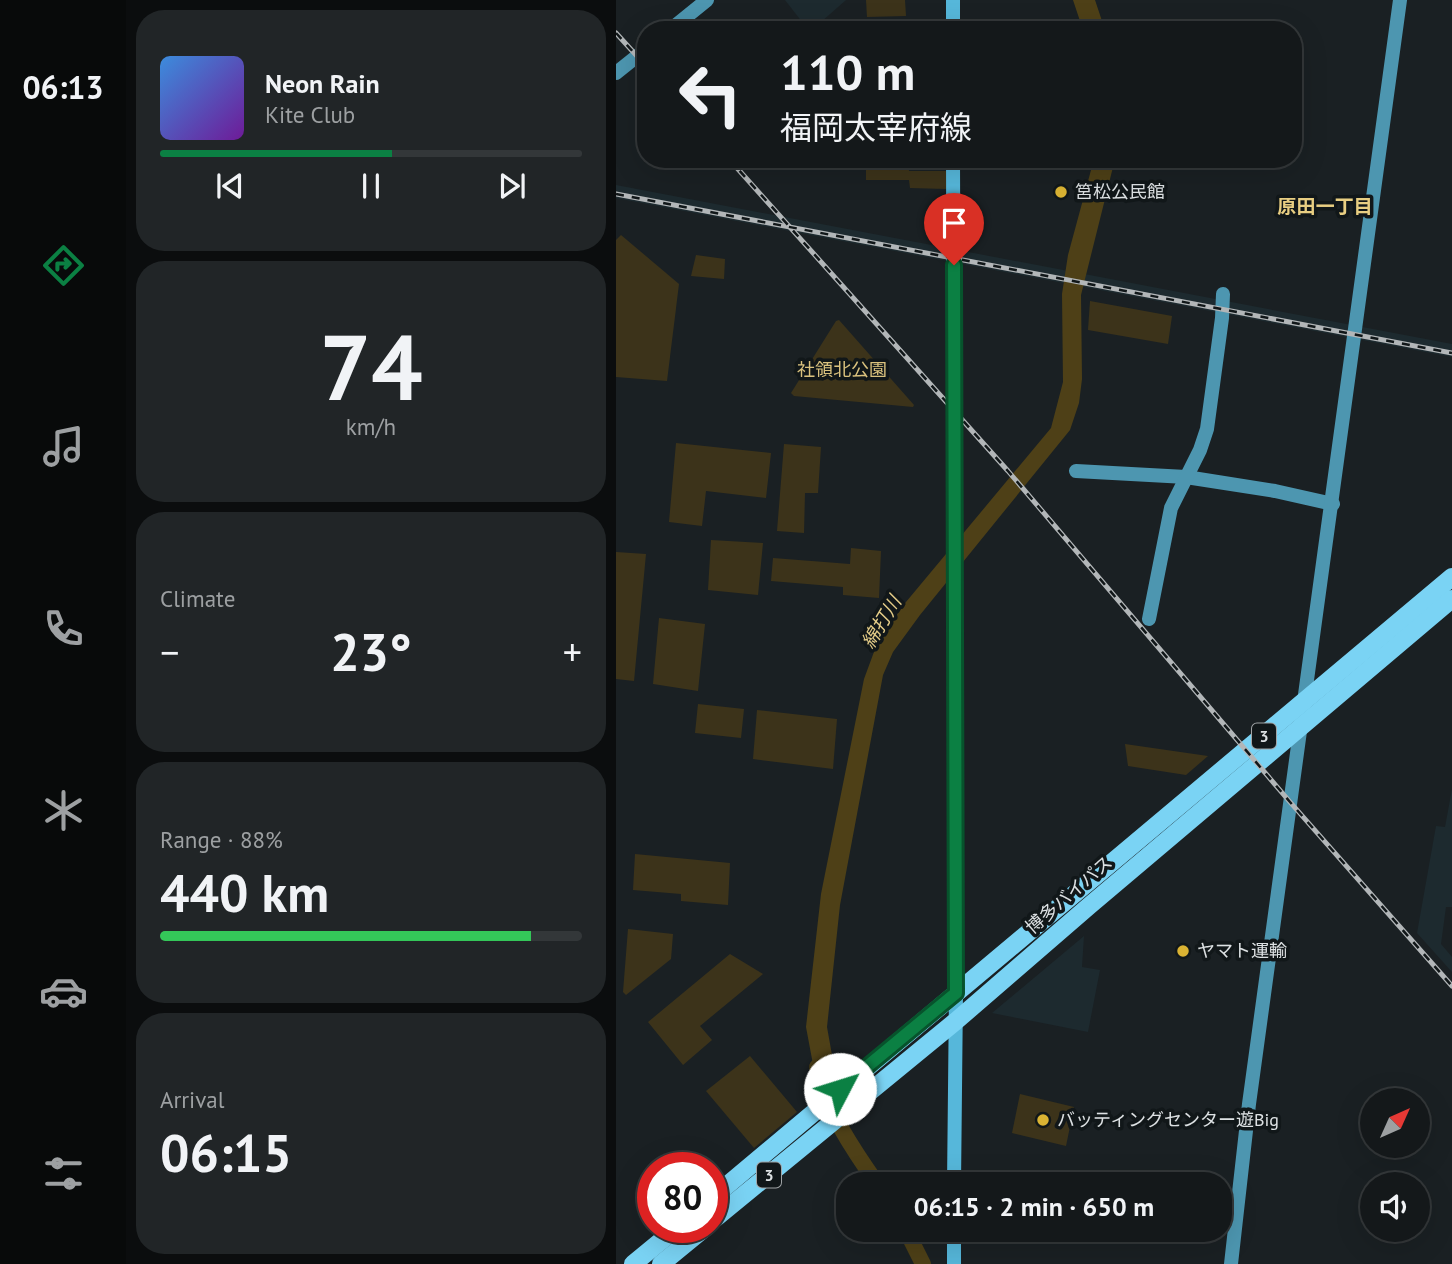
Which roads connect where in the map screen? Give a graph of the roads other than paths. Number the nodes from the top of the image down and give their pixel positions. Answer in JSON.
{"nodes":[{"id":1,"x":707,"y":0,"type":"edge"},
{"id":2,"x":953,"y":0,"type":"edge"},
{"id":3,"x":1400,"y":0,"type":"edge"},
{"id":4,"x":681,"y":21,"type":"edge"},
{"id":5,"x":953,"y":21,"type":"edge"},
{"id":6,"x":637,"y":56,"type":"edge"},
{"id":7,"x":616,"y":74,"type":"edge"},
{"id":8,"x":953,"y":168,"type":"edge"},
{"id":9,"x":1223,"y":294,"type":"dead end"},
{"id":10,"x":1076,"y":471,"type":"dead end"},
{"id":11,"x":1186,"y":477,"type":"junction"},
{"id":12,"x":1333,"y":504,"type":"junction"},
{"id":13,"x":1452,"y":577,"type":"edge"},
{"id":14,"x":1452,"y":599,"type":"edge"},
{"id":15,"x":1149,"y":619,"type":"dead end"},
{"id":16,"x":1381,"y":649,"type":"junction"},
{"id":17,"x":1158,"y":836,"type":"junction"},
{"id":18,"x":956,"y":993,"type":"junction"},
{"id":19,"x":956,"y":1021,"type":"junction"},
{"id":20,"x":954,"y":1172,"type":"edge"},
{"id":21,"x":728,"y":1185,"type":"edge"},
{"id":22,"x":728,"y":1208,"type":"edge"},
{"id":23,"x":954,"y":1242,"type":"edge"},
{"id":24,"x":659,"y":1243,"type":"edge"},
{"id":25,"x":687,"y":1243,"type":"edge"},
{"id":26,"x":633,"y":1264,"type":"edge"},
{"id":27,"x":661,"y":1264,"type":"edge"},
{"id":28,"x":954,"y":1264,"type":"edge"},
{"id":29,"x":1231,"y":1264,"type":"edge"}],
"edges":[{"from":1,"to":4,"type":"street"},
{"from":2,"to":5,"type":"main road"},
{"from":3,"to":12,"type":"street"},
{"from":6,"to":7,"type":"street"},
{"from":8,"to":18,"type":"main road"},
{"from":9,"to":11,"type":"street"},
{"from":10,"to":11,"type":"street"},
{"from":11,"to":12,"type":"street"},
{"from":11,"to":15,"type":"street"},
{"from":12,"to":29,"type":"street"},
{"from":13,"to":16,"type":"highway","name":"博多バイパス","number":"3"},
{"from":14,"to":16,"type":"highway","name":"博多バイパス","number":"3"},
{"from":16,"to":17,"type":"highway","name":"博多バイパス","number":"3"},
{"from":17,"to":18,"type":"highway","name":"博多バイパス","number":"3"},
{"from":17,"to":19,"type":"highway","name":"博多バイパス","number":"3"},
{"from":18,"to":19,"type":"main road"},
{"from":18,"to":21,"type":"highway","name":"博多バイパス","number":"3"},
{"from":19,"to":20,"type":"main road"},
{"from":19,"to":22,"type":"highway","name":"博多バイパス","number":"3"},
{"from":23,"to":28,"type":"main road"},
{"from":24,"to":26,"type":"highway"},
{"from":25,"to":27,"type":"highway"}]}
